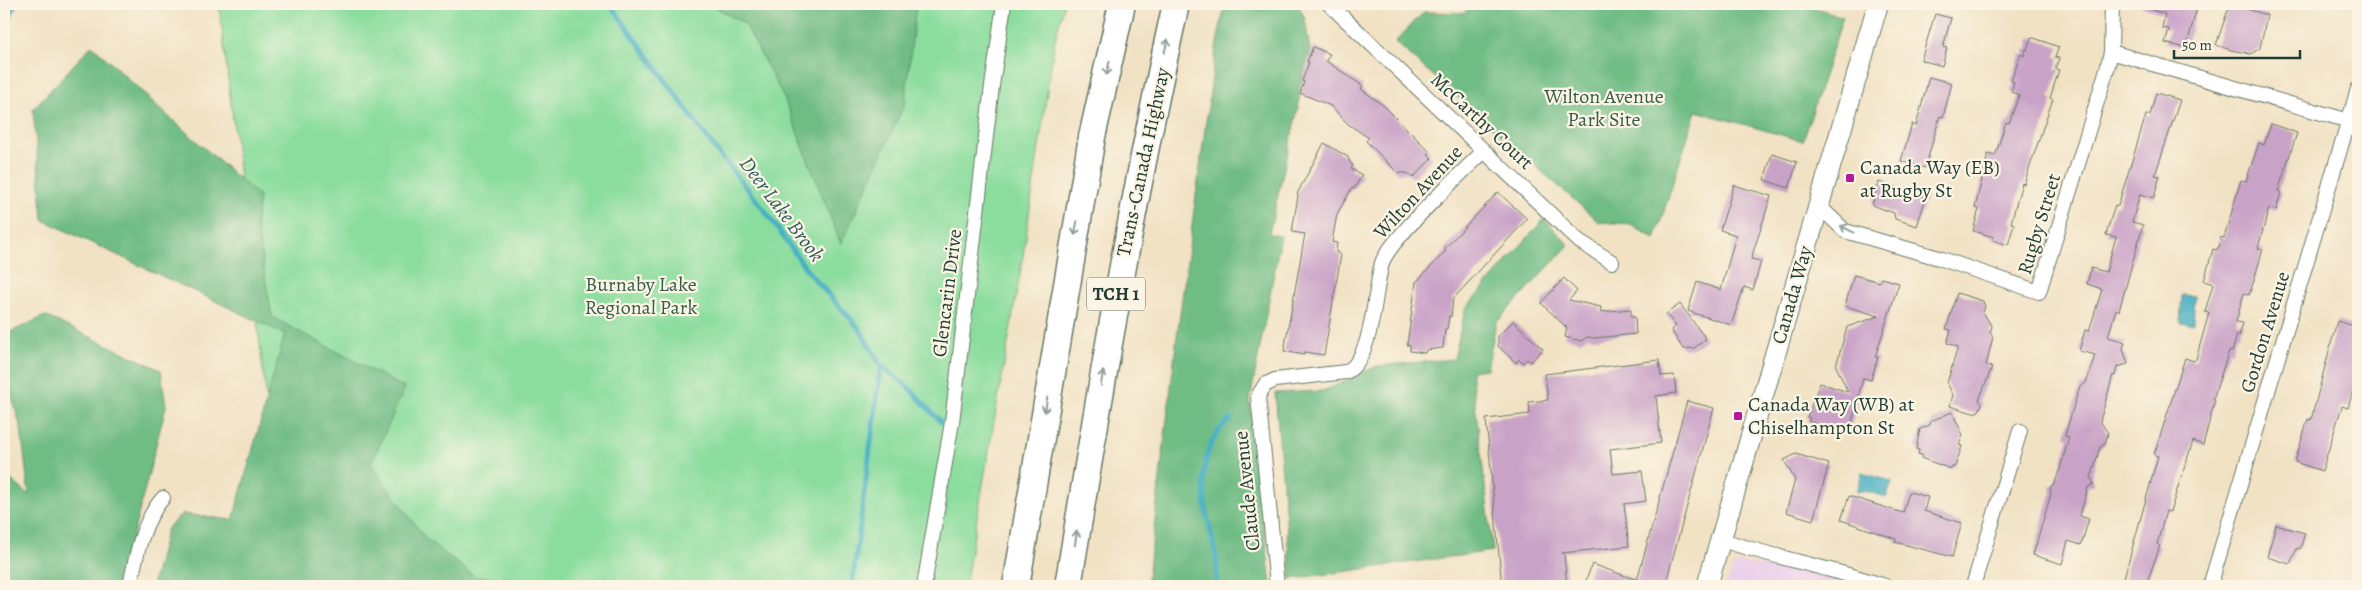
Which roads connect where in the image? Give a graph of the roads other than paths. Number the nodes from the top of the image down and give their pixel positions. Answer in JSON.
{"nodes":[{"id":1,"x":1004,"y":4,"type":"edge"},
{"id":2,"x":1122,"y":4,"type":"edge"},
{"id":3,"x":1176,"y":4,"type":"edge"},
{"id":4,"x":1329,"y":4,"type":"edge"},
{"id":5,"x":1878,"y":4,"type":"edge"},
{"id":6,"x":2112,"y":4,"type":"edge"},
{"id":7,"x":2110,"y":52,"type":"junction"},
{"id":8,"x":2358,"y":89,"type":"edge"},
{"id":9,"x":2349,"y":121,"type":"junction"},
{"id":10,"x":1484,"y":151,"type":"junction"},
{"id":11,"x":1818,"y":206,"type":"junction"},
{"id":12,"x":1612,"y":262,"type":"dead end"},
{"id":13,"x":1260,"y":391,"type":"joint"},
{"id":14,"x":2020,"y":431,"type":"dead end"},
{"id":15,"x":163,"y":498,"type":"dead end"},
{"id":16,"x":1722,"y":540,"type":"junction"},
{"id":17,"x":130,"y":586,"type":"edge"},
{"id":18,"x":924,"y":586,"type":"edge"},
{"id":19,"x":1016,"y":586,"type":"edge"},
{"id":20,"x":1068,"y":586,"type":"edge"},
{"id":21,"x":1277,"y":586,"type":"edge"},
{"id":22,"x":1707,"y":586,"type":"edge"},
{"id":23,"x":1885,"y":586,"type":"edge"},
{"id":24,"x":1973,"y":586,"type":"edge"},
{"id":25,"x":2210,"y":586,"type":"edge"}],
"edges":[{"from":1,"to":18,"type":"street","name":"Glencarin Drive"},
{"from":2,"to":19,"type":"highway","number":"TCH 1","one_way":true},
{"from":20,"to":3,"type":"highway","name":"Trans-Canada Highway","number":"TCH 1","one_way":true},
{"from":4,"to":10,"type":"street","name":"McCarthy Court"},
{"from":5,"to":11,"type":"main road","name":"Canada Way"},
{"from":6,"to":7,"type":"street","name":"Rugby Street"},
{"from":7,"to":9,"type":"street"},
{"from":7,"to":11,"type":"street","name":"Rugby Street","one_way":true},
{"from":8,"to":9,"type":"street","name":"Gordon Avenue"},
{"from":9,"to":25,"type":"street","name":"Gordon Avenue"},
{"from":10,"to":12,"type":"street","name":"McCarthy Court"},
{"from":10,"to":13,"type":"street","name":"Wilton Avenue"},
{"from":11,"to":16,"type":"main road","name":"Canada Way"},
{"from":13,"to":21,"type":"street","name":"Claude Avenue"},
{"from":14,"to":24,"type":"street"},
{"from":15,"to":17,"type":"street"},
{"from":16,"to":22,"type":"main road","name":"Canada Way"},
{"from":16,"to":23,"type":"street"}]}
